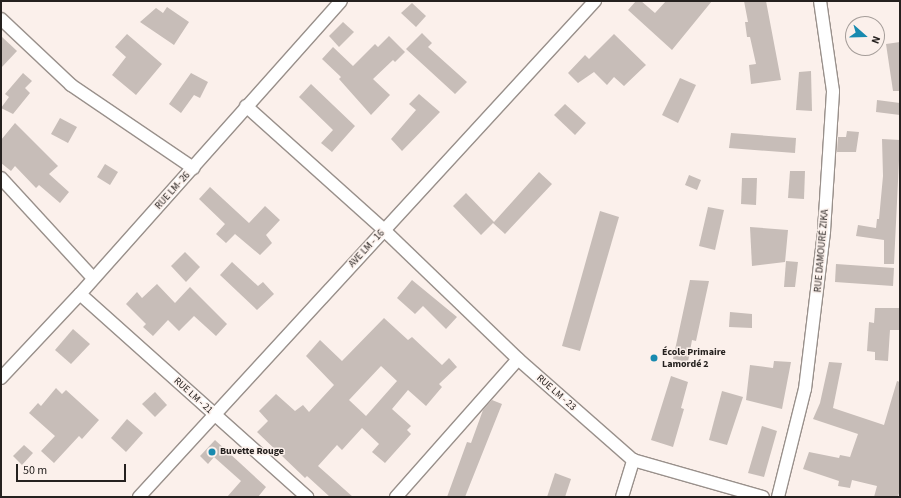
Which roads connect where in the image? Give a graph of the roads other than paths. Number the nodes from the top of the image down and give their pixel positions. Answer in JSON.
{"nodes":[{"id":1,"x":341,"y":1,"type":"edge"},
{"id":2,"x":595,"y":1,"type":"edge"},
{"id":3,"x":820,"y":1,"type":"edge"},
{"id":4,"x":1,"y":19,"type":"edge"},
{"id":5,"x":246,"y":106,"type":"junction"},
{"id":6,"x":193,"y":168,"type":"junction"},
{"id":7,"x":1,"y":178,"type":"edge"},
{"id":8,"x":384,"y":230,"type":"junction"},
{"id":9,"x":93,"y":278,"type":"junction"},
{"id":10,"x":80,"y":294,"type":"junction"},
{"id":11,"x":518,"y":359,"type":"junction"},
{"id":12,"x":1,"y":378,"type":"edge"},
{"id":13,"x":214,"y":416,"type":"junction"},
{"id":14,"x":633,"y":460,"type":"junction"},
{"id":15,"x":139,"y":497,"type":"edge"},
{"id":16,"x":307,"y":497,"type":"edge"},
{"id":17,"x":396,"y":497,"type":"edge"},
{"id":18,"x":622,"y":497,"type":"edge"},
{"id":19,"x":763,"y":497,"type":"edge"},
{"id":20,"x":778,"y":497,"type":"edge"}],
"edges":[{"from":1,"to":5,"type":"street","name":"RUE LM- 26"},
{"from":2,"to":8,"type":"street","name":"AVE LM - 16"},
{"from":3,"to":20,"type":"street","name":"RUE DAMOURÉ ZIKA"},
{"from":4,"to":6,"type":"street"},
{"from":5,"to":6,"type":"street","name":"RUE LM- 26"},
{"from":5,"to":8,"type":"street","name":"RUE LM - 23"},
{"from":6,"to":9,"type":"street","name":"RUE LM- 26"},
{"from":7,"to":9,"type":"street"},
{"from":8,"to":11,"type":"street","name":"RUE LM - 23"},
{"from":8,"to":13,"type":"street","name":"AVE LM - 16"},
{"from":9,"to":10,"type":"street","name":"RUE LM- 26"},
{"from":10,"to":12,"type":"street","name":"RUE LM- 26"},
{"from":10,"to":13,"type":"street","name":"RUE LM - 21"},
{"from":11,"to":14,"type":"street","name":"RUE LM - 23"},
{"from":11,"to":17,"type":"street"},
{"from":13,"to":15,"type":"street","name":"AVE LM - 16"},
{"from":13,"to":16,"type":"street","name":"RUE LM - 21"},
{"from":14,"to":18,"type":"street"},
{"from":14,"to":19,"type":"street","name":"RUE LM - 23"}]}
